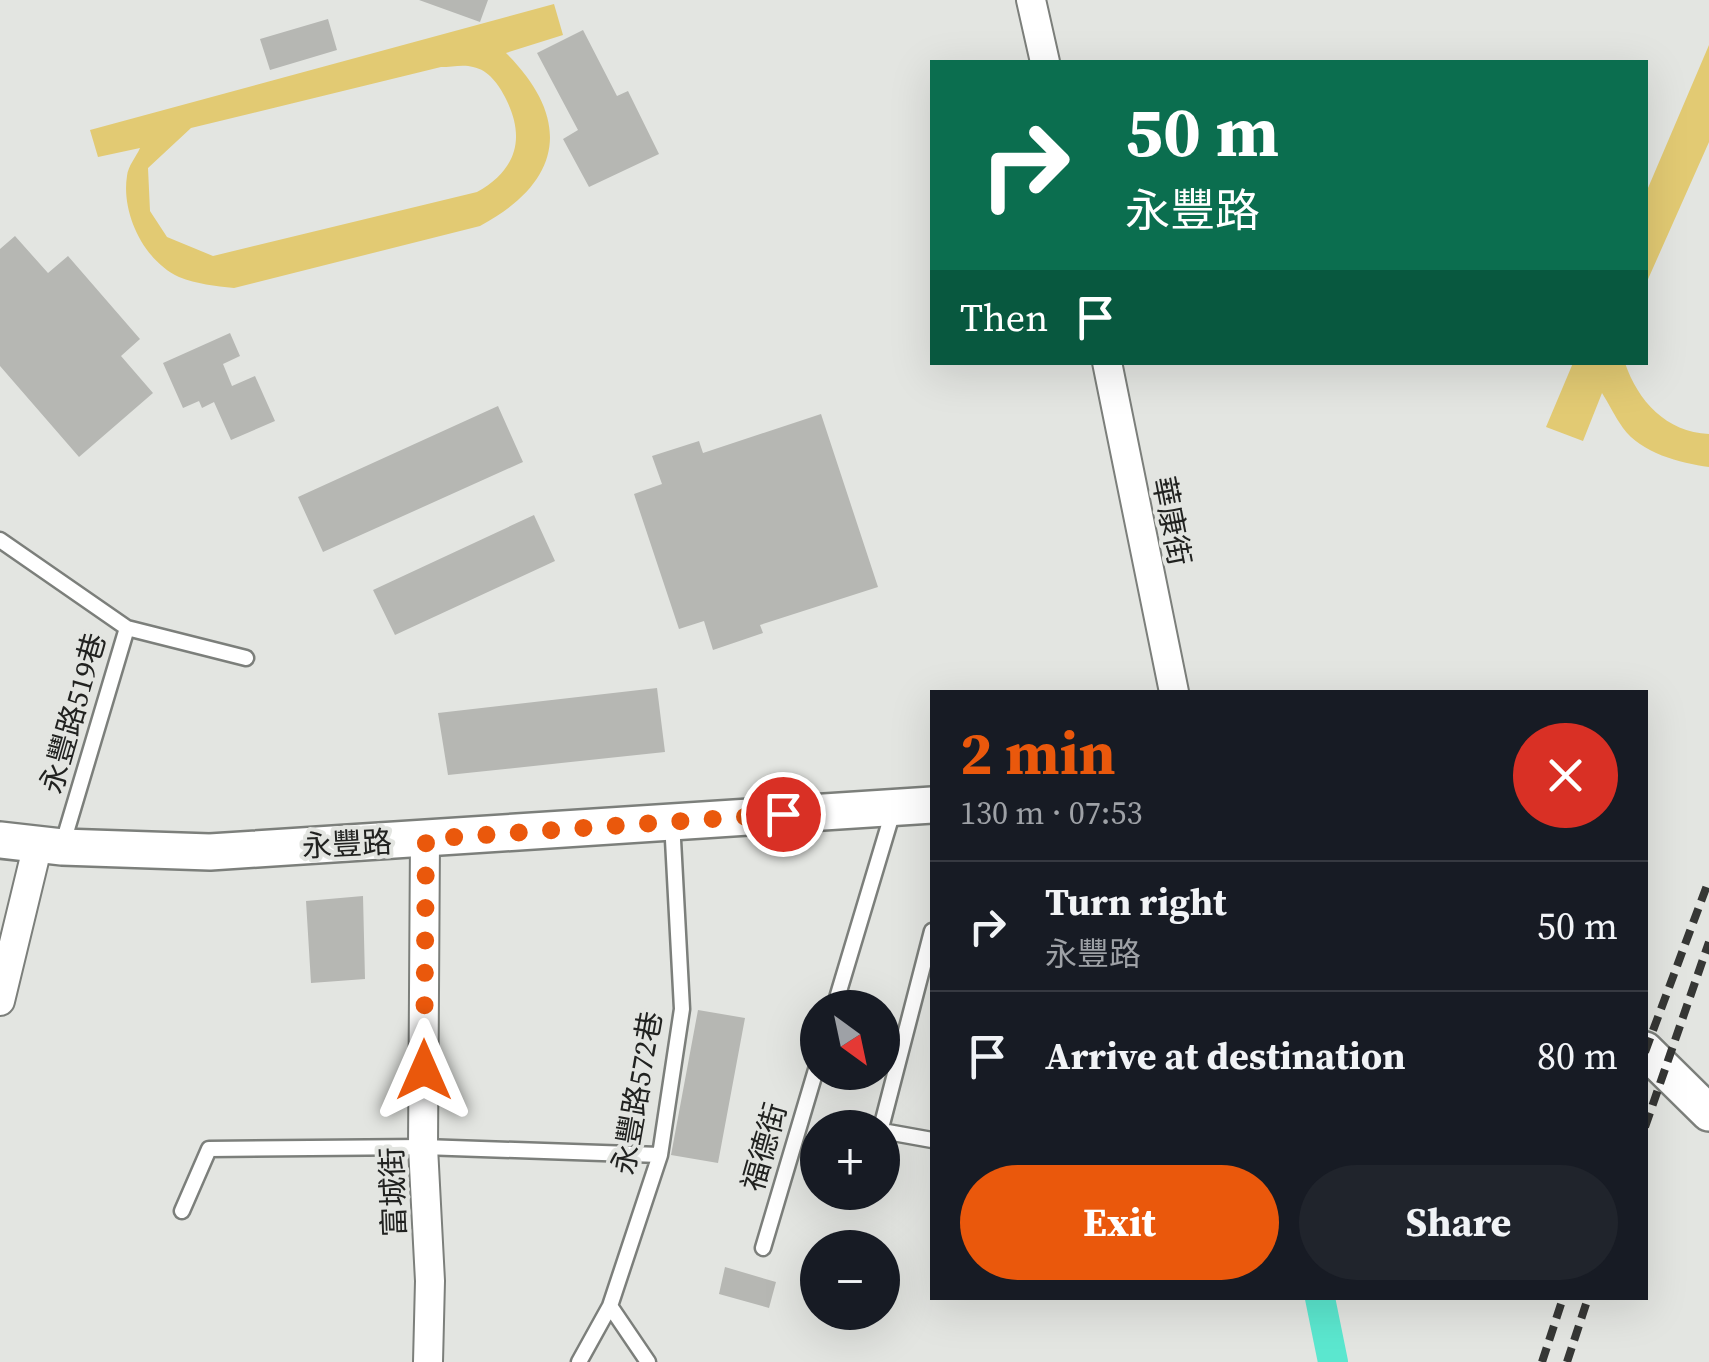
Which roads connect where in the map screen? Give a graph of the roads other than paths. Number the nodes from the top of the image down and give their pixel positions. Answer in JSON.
{"nodes":[{"id":1,"x":1032,"y":0,"type":"edge"},
{"id":2,"x":1046,"y":60,"type":"edge"},
{"id":3,"x":1108,"y":365,"type":"edge"},
{"id":4,"x":0,"y":540,"type":"edge"},
{"id":5,"x":127,"y":628,"type":"junction"},
{"id":6,"x":246,"y":658,"type":"dead end"},
{"id":7,"x":1174,"y":690,"type":"edge"},
{"id":8,"x":930,"y":805,"type":"edge"},
{"id":9,"x":894,"y":808,"type":"junction"},
{"id":10,"x":672,"y":820,"type":"junction"},
{"id":11,"x":426,"y":839,"type":"junction"},
{"id":12,"x":0,"y":840,"type":"edge"},
{"id":13,"x":50,"y":846,"type":"junction"},
{"id":14,"x":930,"y":938,"type":"edge"},
{"id":15,"x":839,"y":990,"type":"edge"},
{"id":16,"x":0,"y":1001,"type":"edge"},
{"id":17,"x":900,"y":1049,"type":"edge"},
{"id":18,"x":1648,"y":1053,"type":"edge"},
{"id":19,"x":810,"y":1090,"type":"edge"},
{"id":20,"x":1709,"y":1113,"type":"edge"},
{"id":21,"x":900,"y":1133,"type":"edge"},
{"id":22,"x":930,"y":1140,"type":"edge"},
{"id":23,"x":423,"y":1147,"type":"junction"},
{"id":24,"x":660,"y":1156,"type":"junction"},
{"id":25,"x":182,"y":1211,"type":"dead end"},
{"id":26,"x":763,"y":1248,"type":"dead end"},
{"id":27,"x":610,"y":1306,"type":"junction"},
{"id":28,"x":428,"y":1362,"type":"edge"},
{"id":29,"x":579,"y":1362,"type":"edge"},
{"id":30,"x":648,"y":1362,"type":"edge"}],
"edges":[{"from":1,"to":2,"type":"street"},
{"from":3,"to":7,"type":"street","name":"華康街"},
{"from":4,"to":5,"type":"lane","name":"永豐路519巷"},
{"from":5,"to":6,"type":"lane"},
{"from":5,"to":13,"type":"lane","name":"永豐路519巷"},
{"from":8,"to":9,"type":"street","name":"永豐路"},
{"from":9,"to":10,"type":"street","name":"永豐路"},
{"from":9,"to":15,"type":"lane"},
{"from":10,"to":11,"type":"street","name":"永豐路"},
{"from":10,"to":24,"type":"lane","name":"永豐路572巷"},
{"from":11,"to":13,"type":"street","name":"永豐路"},
{"from":11,"to":23,"type":"street","name":"富城街"},
{"from":12,"to":13,"type":"street","name":"永豐路"},
{"from":13,"to":16,"type":"street"},
{"from":14,"to":17,"type":"lane"},
{"from":18,"to":20,"type":"street"},
{"from":19,"to":26,"type":"lane","name":"福德街"},
{"from":21,"to":22,"type":"lane"},
{"from":23,"to":24,"type":"lane"},
{"from":23,"to":25,"type":"lane"},
{"from":23,"to":28,"type":"street","name":"富城街"},
{"from":24,"to":27,"type":"lane","name":"永豐路572巷"},
{"from":27,"to":29,"type":"lane","name":"永豐路572巷"},
{"from":27,"to":30,"type":"lane"}]}
